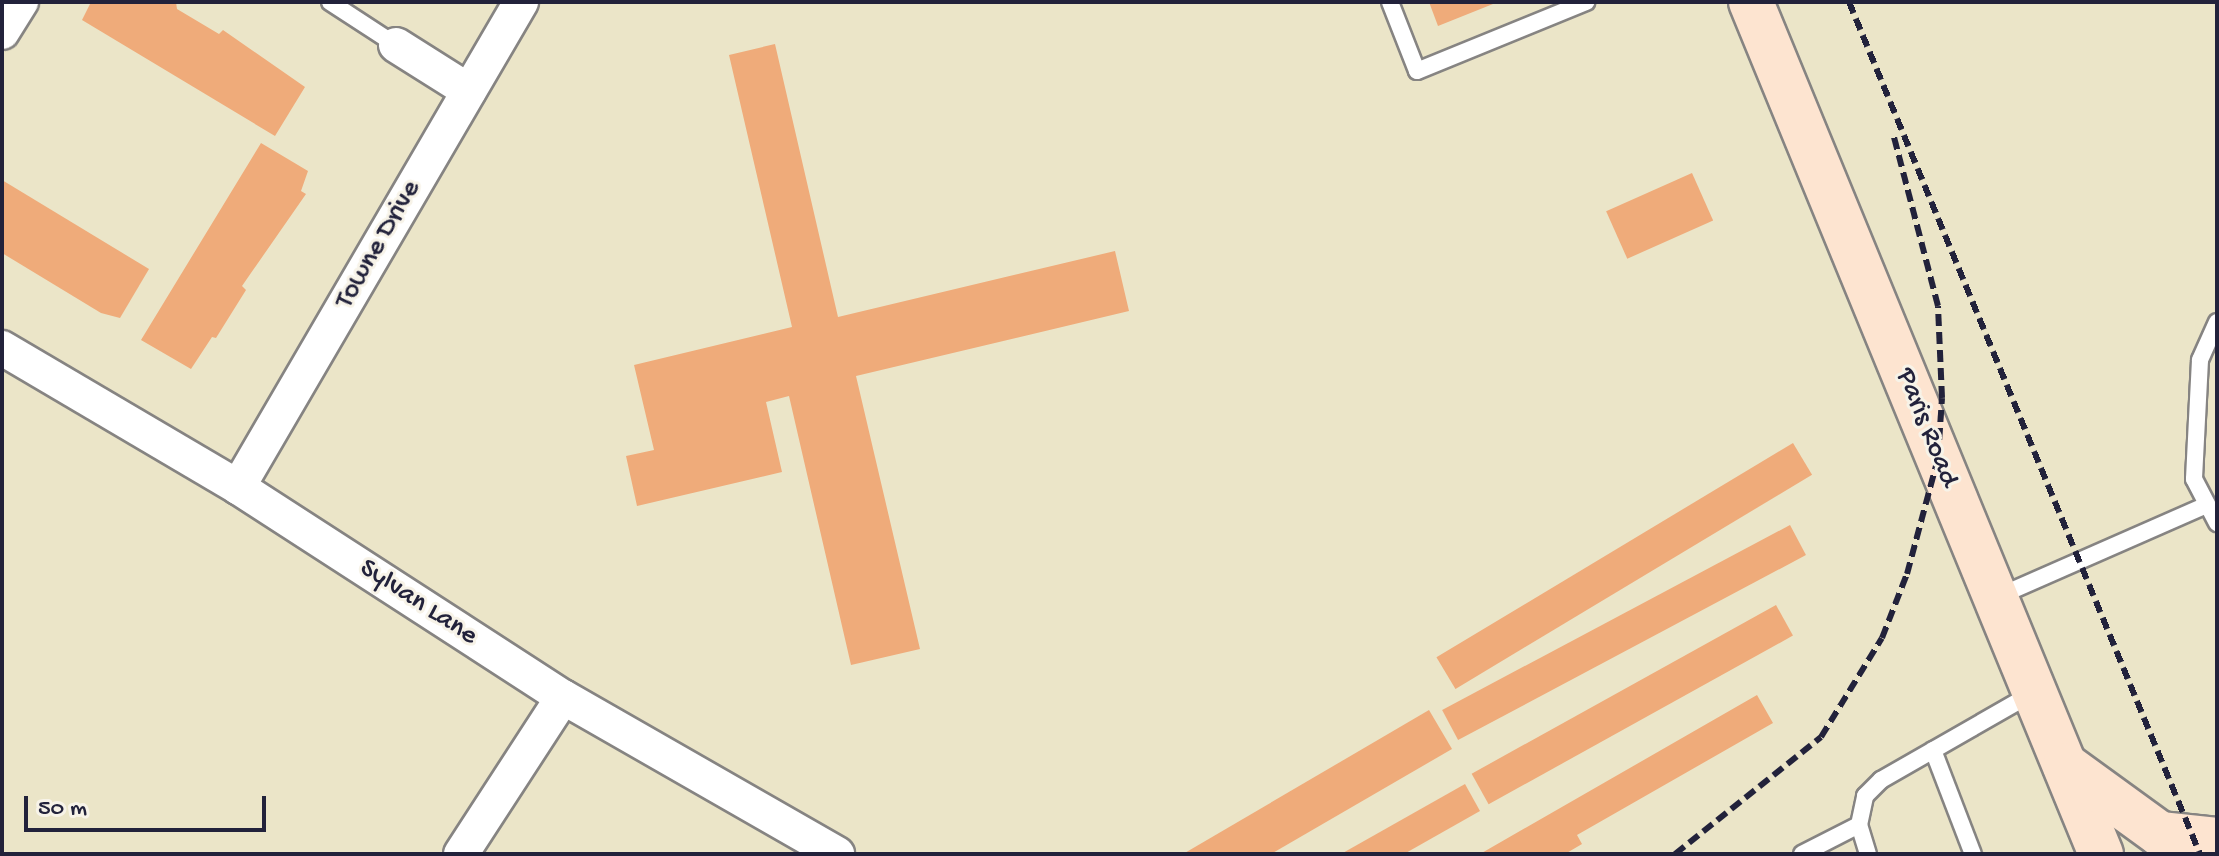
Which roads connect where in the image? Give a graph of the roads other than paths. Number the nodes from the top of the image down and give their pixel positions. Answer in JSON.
{"nodes":[{"id":1,"x":21,"y":2,"type":"edge"},
{"id":2,"x":330,"y":2,"type":"edge"},
{"id":3,"x":521,"y":2,"type":"edge"},
{"id":4,"x":1390,"y":2,"type":"edge"},
{"id":5,"x":1586,"y":2,"type":"edge"},
{"id":6,"x":1751,"y":2,"type":"edge"},
{"id":7,"x":2,"y":32,"type":"edge"},
{"id":8,"x":396,"y":45,"type":"joint"},
{"id":9,"x":469,"y":91,"type":"junction"},
{"id":10,"x":2217,"y":322,"type":"edge"},
{"id":11,"x":2,"y":348,"type":"edge"},
{"id":12,"x":238,"y":487,"type":"junction"},
{"id":13,"x":2207,"y":505,"type":"junction"},
{"id":14,"x":2217,"y":523,"type":"edge"},
{"id":15,"x":1996,"y":598,"type":"junction"},
{"id":16,"x":2034,"y":692,"type":"junction"},
{"id":17,"x":563,"y":697,"type":"junction"},
{"id":18,"x":1933,"y":750,"type":"junction"},
{"id":19,"x":2065,"y":765,"type":"junction"},
{"id":20,"x":1859,"y":825,"type":"junction"},
{"id":21,"x":2217,"y":840,"type":"edge"},
{"id":22,"x":461,"y":854,"type":"edge"},
{"id":23,"x":837,"y":854,"type":"edge"},
{"id":24,"x":1802,"y":854,"type":"edge"},
{"id":25,"x":1868,"y":854,"type":"edge"},
{"id":26,"x":1973,"y":854,"type":"edge"},
{"id":27,"x":2101,"y":854,"type":"edge"}],
"edges":[{"from":1,"to":7,"type":"street"},
{"from":2,"to":8,"type":"lane"},
{"from":3,"to":9,"type":"street","name":"Towne Drive"},
{"from":4,"to":5,"type":"lane"},
{"from":6,"to":15,"type":"main road","name":"Paris Road"},
{"from":8,"to":9,"type":"street"},
{"from":9,"to":12,"type":"street","name":"Towne Drive"},
{"from":10,"to":13,"type":"lane"},
{"from":11,"to":12,"type":"street","name":"Sylvan Lane"},
{"from":12,"to":17,"type":"street","name":"Sylvan Lane"},
{"from":13,"to":14,"type":"lane"},
{"from":13,"to":15,"type":"lane"},
{"from":15,"to":16,"type":"main road","name":"Paris Road"},
{"from":16,"to":18,"type":"lane"},
{"from":16,"to":19,"type":"main road","name":"Paris Road"},
{"from":17,"to":22,"type":"street"},
{"from":17,"to":23,"type":"street","name":"Sylvan Lane"},
{"from":18,"to":20,"type":"lane"},
{"from":18,"to":26,"type":"lane"},
{"from":19,"to":21,"type":"main road"},
{"from":19,"to":27,"type":"main road","name":"Paris Road"},
{"from":20,"to":24,"type":"lane"},
{"from":20,"to":25,"type":"lane"}]}
